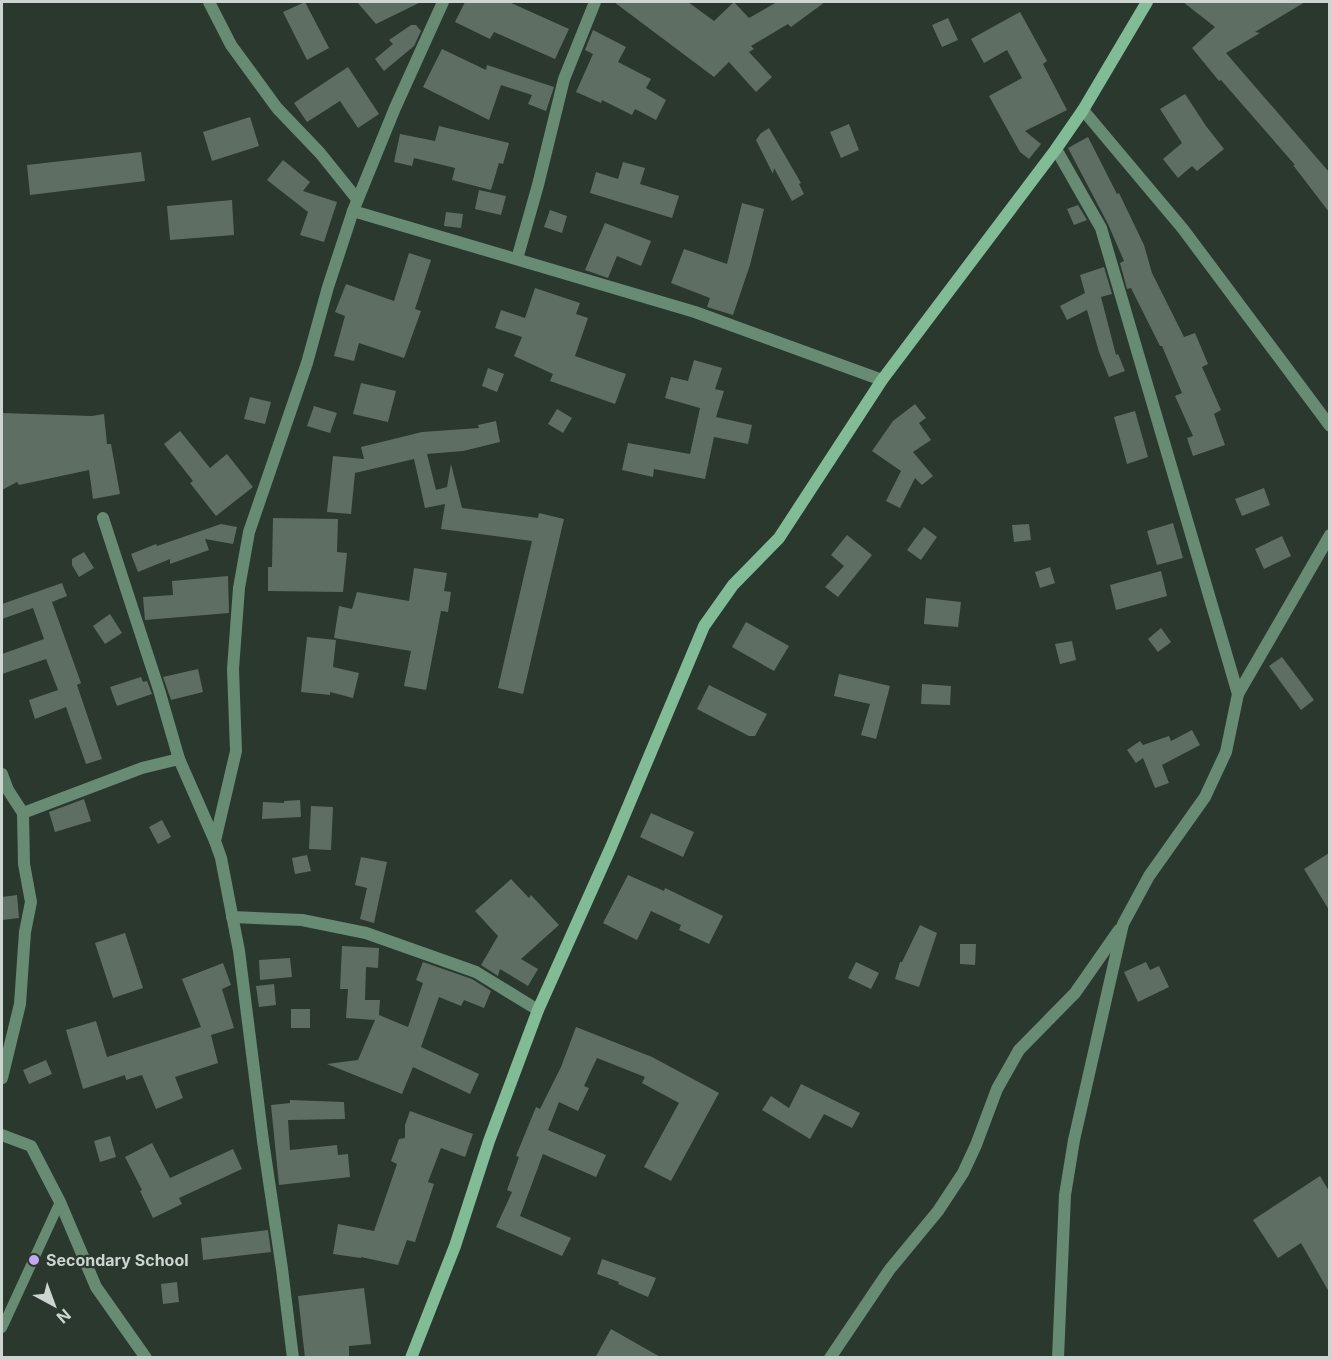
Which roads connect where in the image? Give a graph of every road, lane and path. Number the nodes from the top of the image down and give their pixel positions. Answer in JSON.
{"nodes":[{"id":1,"x":209,"y":2,"type":"edge"},
{"id":2,"x":443,"y":2,"type":"edge"},
{"id":3,"x":595,"y":2,"type":"edge"},
{"id":4,"x":1146,"y":2,"type":"edge"},
{"id":5,"x":1083,"y":110,"type":"junction"},
{"id":6,"x":1056,"y":149,"type":"junction"},
{"id":7,"x":355,"y":205,"type":"junction"},
{"id":8,"x":517,"y":259,"type":"junction"},
{"id":9,"x":882,"y":380,"type":"junction"},
{"id":10,"x":1329,"y":426,"type":"edge"},
{"id":11,"x":103,"y":518,"type":"dead end"},
{"id":12,"x":1329,"y":535,"type":"edge"},
{"id":13,"x":1238,"y":694,"type":"junction"},
{"id":14,"x":179,"y":759,"type":"junction"},
{"id":15,"x":2,"y":774,"type":"edge"},
{"id":16,"x":22,"y":813,"type":"junction"},
{"id":17,"x":214,"y":841,"type":"junction"},
{"id":18,"x":232,"y":917,"type":"junction"},
{"id":19,"x":1123,"y":924,"type":"junction"},
{"id":20,"x":538,"y":1010,"type":"junction"},
{"id":21,"x":2,"y":1078,"type":"edge"},
{"id":22,"x":2,"y":1135,"type":"edge"},
{"id":23,"x":60,"y":1202,"type":"junction"},
{"id":24,"x":2,"y":1328,"type":"edge"},
{"id":25,"x":146,"y":1358,"type":"edge"},
{"id":26,"x":293,"y":1358,"type":"edge"},
{"id":27,"x":411,"y":1358,"type":"edge"},
{"id":28,"x":830,"y":1358,"type":"edge"},
{"id":29,"x":1058,"y":1358,"type":"edge"}],
"edges":[{"from":1,"to":7,"type":"street"},
{"from":2,"to":7,"type":"street"},
{"from":3,"to":8,"type":"street"},
{"from":4,"to":5,"type":"main road"},
{"from":5,"to":6,"type":"main road"},
{"from":5,"to":10,"type":"street"},
{"from":6,"to":9,"type":"main road"},
{"from":6,"to":13,"type":"street"},
{"from":7,"to":8,"type":"street"},
{"from":7,"to":17,"type":"street"},
{"from":8,"to":9,"type":"street"},
{"from":9,"to":20,"type":"main road"},
{"from":11,"to":14,"type":"street"},
{"from":12,"to":13,"type":"street"},
{"from":13,"to":19,"type":"street"},
{"from":14,"to":16,"type":"street"},
{"from":14,"to":17,"type":"street"},
{"from":15,"to":16,"type":"street"},
{"from":16,"to":21,"type":"street"},
{"from":17,"to":18,"type":"street"},
{"from":18,"to":20,"type":"street"},
{"from":18,"to":26,"type":"street"},
{"from":19,"to":28,"type":"street"},
{"from":19,"to":29,"type":"street"},
{"from":20,"to":27,"type":"main road"},
{"from":22,"to":23,"type":"street"},
{"from":23,"to":24,"type":"lane"},
{"from":23,"to":25,"type":"street"}]}
